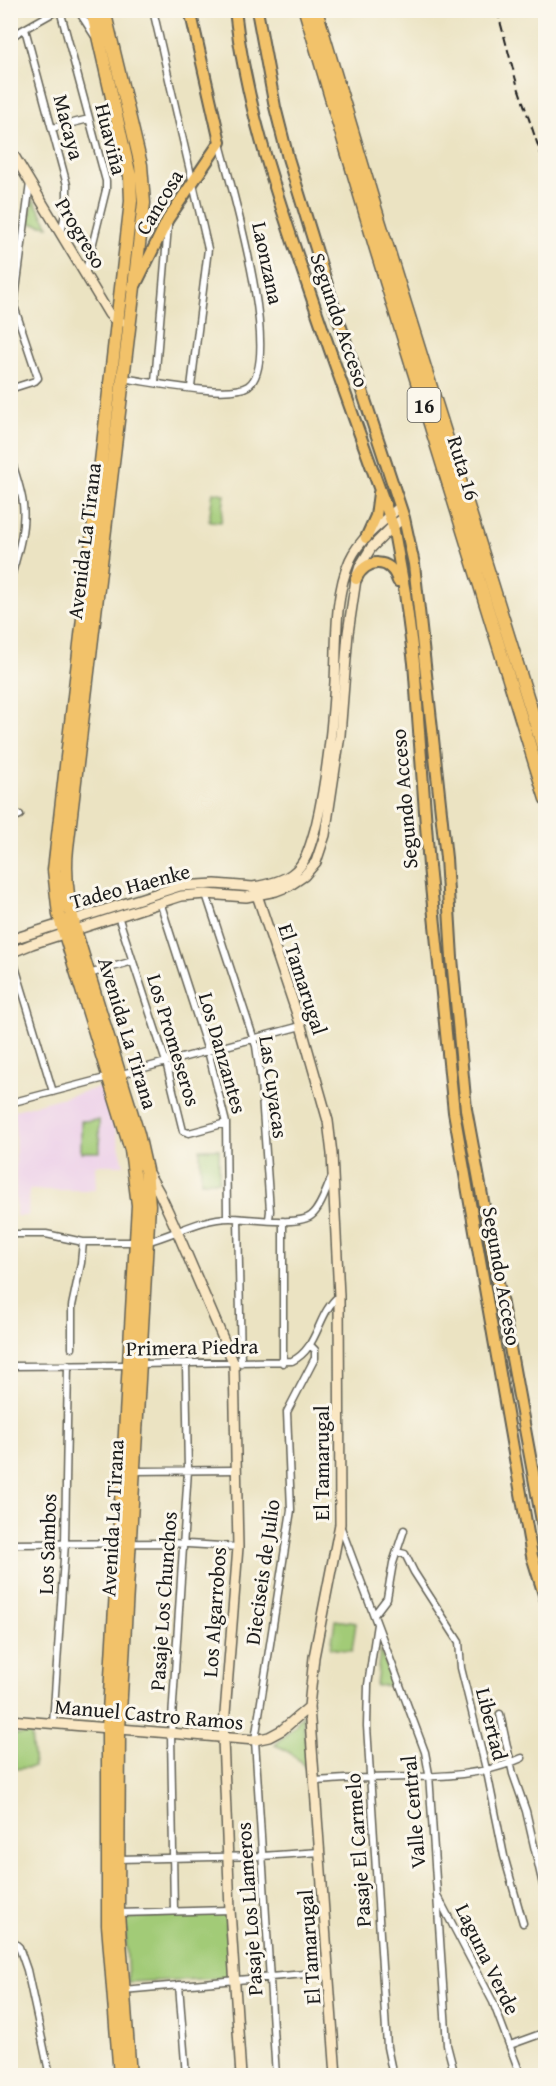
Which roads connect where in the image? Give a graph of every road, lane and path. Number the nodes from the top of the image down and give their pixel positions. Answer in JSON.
{"nodes":[{"id":1,"x":59,"y":10,"type":"edge"},
{"id":2,"x":78,"y":10,"type":"edge"},
{"id":3,"x":92,"y":10,"type":"edge"},
{"id":4,"x":104,"y":10,"type":"edge"},
{"id":5,"x":153,"y":10,"type":"edge"},
{"id":6,"x":235,"y":10,"type":"edge"},
{"id":7,"x":257,"y":10,"type":"edge"},
{"id":8,"x":304,"y":10,"type":"edge"},
{"id":9,"x":316,"y":10,"type":"edge"},
{"id":10,"x":190,"y":11,"type":"edge"},
{"id":11,"x":10,"y":25,"type":"edge"},
{"id":12,"x":25,"y":29,"type":"junction"},
{"id":13,"x":13,"y":36,"type":"edge"},
{"id":14,"x":99,"y":42,"type":"junction"},
{"id":15,"x":89,"y":119,"type":"junction"},
{"id":16,"x":52,"y":128,"type":"junction"},
{"id":17,"x":220,"y":142,"type":"junction"},
{"id":18,"x":10,"y":149,"type":"edge"},
{"id":19,"x":30,"y":183,"type":"junction"},
{"id":20,"x":192,"y":184,"type":"junction"},
{"id":21,"x":168,"y":219,"type":"junction"},
{"id":22,"x":61,"y":235,"type":"junction"},
{"id":23,"x":14,"y":273,"type":"edge"},
{"id":24,"x":85,"y":275,"type":"junction"},
{"id":25,"x":135,"y":285,"type":"junction"},
{"id":26,"x":125,"y":323,"type":"junction"},
{"id":27,"x":118,"y":377,"type":"junction"},
{"id":28,"x":155,"y":382,"type":"junction"},
{"id":29,"x":191,"y":387,"type":"junction"},
{"id":30,"x":10,"y":389,"type":"edge"},
{"id":31,"x":10,"y":457,"type":"edge"},
{"id":32,"x":378,"y":484,"type":"junction"},
{"id":33,"x":400,"y":507,"type":"junction"},
{"id":34,"x":404,"y":518,"type":"junction"},
{"id":35,"x":391,"y":521,"type":"junction"},
{"id":36,"x":366,"y":538,"type":"junction"},
{"id":37,"x":356,"y":579,"type":"junction"},
{"id":38,"x":10,"y":580,"type":"edge"},
{"id":39,"x":407,"y":618,"type":"junction"},
{"id":40,"x":546,"y":757,"type":"edge"},
{"id":41,"x":546,"y":799,"type":"edge"},
{"id":42,"x":20,"y":815,"type":"dead end"},
{"id":43,"x":10,"y":819,"type":"edge"},
{"id":44,"x":255,"y":891,"type":"junction"},
{"id":45,"x":206,"y":894,"type":"junction"},
{"id":46,"x":160,"y":902,"type":"junction"},
{"id":47,"x":118,"y":916,"type":"junction"},
{"id":48,"x":69,"y":927,"type":"junction"},
{"id":49,"x":11,"y":938,"type":"edge"},
{"id":50,"x":11,"y":953,"type":"edge"},
{"id":51,"x":133,"y":961,"type":"junction"},
{"id":52,"x":89,"y":974,"type":"junction"},
{"id":53,"x":300,"y":1026,"type":"junction"},
{"id":54,"x":254,"y":1039,"type":"junction"},
{"id":55,"x":208,"y":1051,"type":"junction"},
{"id":56,"x":166,"y":1062,"type":"junction"},
{"id":57,"x":115,"y":1076,"type":"junction"},
{"id":58,"x":53,"y":1092,"type":"junction"},
{"id":59,"x":10,"y":1103,"type":"edge"},
{"id":60,"x":226,"y":1123,"type":"junction"},
{"id":61,"x":146,"y":1170,"type":"junction"},
{"id":62,"x":333,"y":1176,"type":"junction"},
{"id":63,"x":227,"y":1218,"type":"junction"},
{"id":64,"x":238,"y":1219,"type":"junction"},
{"id":65,"x":269,"y":1220,"type":"junction"},
{"id":66,"x":283,"y":1221,"type":"junction"},
{"id":67,"x":177,"y":1231,"type":"junction"},
{"id":68,"x":10,"y":1234,"type":"edge"},
{"id":69,"x":83,"y":1242,"type":"junction"},
{"id":70,"x":142,"y":1242,"type":"junction"},
{"id":71,"x":339,"y":1296,"type":"junction"},
{"id":72,"x":310,"y":1345,"type":"junction"},
{"id":73,"x":72,"y":1348,"type":"dead end"},
{"id":74,"x":283,"y":1363,"type":"junction"},
{"id":75,"x":186,"y":1364,"type":"junction"},
{"id":76,"x":238,"y":1364,"type":"junction"},
{"id":77,"x":68,"y":1365,"type":"junction"},
{"id":78,"x":134,"y":1365,"type":"junction"},
{"id":79,"x":10,"y":1366,"type":"edge"},
{"id":80,"x":188,"y":1470,"type":"junction"},
{"id":81,"x":236,"y":1470,"type":"junction"},
{"id":82,"x":134,"y":1471,"type":"junction"},
{"id":83,"x":340,"y":1524,"type":"junction"},
{"id":84,"x":404,"y":1530,"type":"dead end"},
{"id":85,"x":65,"y":1543,"type":"junction"},
{"id":86,"x":125,"y":1543,"type":"junction"},
{"id":87,"x":184,"y":1543,"type":"junction"},
{"id":88,"x":546,"y":1543,"type":"edge"},
{"id":89,"x":10,"y":1544,"type":"edge"},
{"id":90,"x":238,"y":1547,"type":"junction"},
{"id":91,"x":397,"y":1552,"type":"junction"},
{"id":92,"x":546,"y":1601,"type":"edge"},
{"id":93,"x":374,"y":1615,"type":"junction"},
{"id":94,"x":377,"y":1623,"type":"junction"},
{"id":95,"x":309,"y":1707,"type":"junction"},
{"id":96,"x":500,"y":1714,"type":"dead end"},
{"id":97,"x":10,"y":1720,"type":"edge"},
{"id":98,"x":53,"y":1724,"type":"junction"},
{"id":99,"x":113,"y":1729,"type":"junction"},
{"id":100,"x":171,"y":1734,"type":"junction"},
{"id":101,"x":224,"y":1739,"type":"junction"},
{"id":102,"x":255,"y":1740,"type":"junction"},
{"id":103,"x":522,"y":1758,"type":"dead end"},
{"id":104,"x":510,"y":1763,"type":"junction"},
{"id":105,"x":486,"y":1771,"type":"junction"},
{"id":106,"x":370,"y":1778,"type":"junction"},
{"id":107,"x":429,"y":1778,"type":"junction"},
{"id":108,"x":315,"y":1781,"type":"junction"},
{"id":109,"x":320,"y":1852,"type":"junction"},
{"id":110,"x":262,"y":1856,"type":"junction"},
{"id":111,"x":227,"y":1857,"type":"junction"},
{"id":112,"x":173,"y":1858,"type":"junction"},
{"id":113,"x":118,"y":1859,"type":"junction"},
{"id":114,"x":544,"y":1888,"type":"edge"},
{"id":115,"x":436,"y":1892,"type":"junction"},
{"id":116,"x":546,"y":1898,"type":"edge"},
{"id":117,"x":230,"y":1910,"type":"junction"},
{"id":118,"x":174,"y":1911,"type":"junction"},
{"id":119,"x":118,"y":1912,"type":"junction"},
{"id":120,"x":523,"y":1923,"type":"dead end"},
{"id":121,"x":10,"y":1939,"type":"edge"},
{"id":122,"x":328,"y":1972,"type":"junction"},
{"id":123,"x":270,"y":1977,"type":"junction"},
{"id":124,"x":233,"y":1981,"type":"junction"},
{"id":125,"x":179,"y":1985,"type":"junction"},
{"id":126,"x":119,"y":1990,"type":"junction"},
{"id":127,"x":546,"y":2032,"type":"edge"},
{"id":128,"x":510,"y":2045,"type":"junction"},
{"id":129,"x":51,"y":2076,"type":"edge"},
{"id":130,"x":120,"y":2076,"type":"edge"},
{"id":131,"x":130,"y":2076,"type":"edge"},
{"id":132,"x":186,"y":2076,"type":"edge"},
{"id":133,"x":241,"y":2076,"type":"edge"},
{"id":134,"x":276,"y":2076,"type":"edge"},
{"id":135,"x":336,"y":2076,"type":"edge"},
{"id":136,"x":393,"y":2076,"type":"edge"},
{"id":137,"x":455,"y":2076,"type":"edge"},
{"id":138,"x":521,"y":2076,"type":"edge"}],
"edges":[{"from":1,"to":12,"type":"street"},
{"from":1,"to":15,"type":"street","name":"Huaviña"},
{"from":2,"to":14,"type":"street"},
{"from":3,"to":14,"type":"highway","name":"Avenida La Tirana"},
{"from":4,"to":25,"type":"highway","name":"Avenida La Tirana"},
{"from":5,"to":20,"type":"street"},
{"from":6,"to":32,"type":"main road","name":"Segundo Acceso"},
{"from":7,"to":33,"type":"main road","name":"Segundo Acceso"},
{"from":8,"to":41,"type":"highway","name":"Ruta 16","number":"16"},
{"from":9,"to":40,"type":"highway","name":"Ruta 16","number":"16"},
{"from":10,"to":17,"type":"main road","name":"Laonzana"},
{"from":11,"to":13,"type":"street"},
{"from":12,"to":13,"type":"street"},
{"from":12,"to":16,"type":"street","name":"Macaya"},
{"from":14,"to":26,"type":"highway","name":"Avenida La Tirana"},
{"from":15,"to":16,"type":"street"},
{"from":15,"to":24,"type":"street","name":"Huaviña"},
{"from":16,"to":22,"type":"street","name":"Macaya"},
{"from":17,"to":20,"type":"main road","name":"Cancosa"},
{"from":17,"to":29,"type":"street","name":"Laonzana"},
{"from":18,"to":19,"type":"street","name":"Progreso"},
{"from":19,"to":22,"type":"street","name":"Progreso"},
{"from":19,"to":23,"type":"street"},
{"from":20,"to":21,"type":"main road","name":"Cancosa"},
{"from":20,"to":29,"type":"street"},
{"from":21,"to":25,"type":"main road","name":"Cancosa"},
{"from":21,"to":28,"type":"street"},
{"from":22,"to":24,"type":"street","name":"Progreso"},
{"from":23,"to":30,"type":"street"},
{"from":24,"to":26,"type":"street","name":"Progreso"},
{"from":25,"to":26,"type":"highway","name":"Avenida La Tirana"},
{"from":26,"to":27,"type":"highway","name":"Avenida La Tirana"},
{"from":27,"to":28,"type":"street","name":"Laonzana"},
{"from":27,"to":48,"type":"highway","name":"Avenida La Tirana"},
{"from":28,"to":29,"type":"street","name":"Laonzana"},
{"from":31,"to":38,"type":"street"},
{"from":32,"to":35,"type":"main road","name":"Segundo Acceso"},
{"from":32,"to":36,"type":"main road"},
{"from":33,"to":34,"type":"main road","name":"Segundo Acceso"},
{"from":33,"to":35,"type":"street"},
{"from":34,"to":35,"type":"street"},
{"from":34,"to":88,"type":"main road","name":"Segundo Acceso"},
{"from":35,"to":36,"type":"street"},
{"from":35,"to":37,"type":"street"},
{"from":35,"to":39,"type":"main road","name":"Segundo Acceso"},
{"from":36,"to":44,"type":"street"},
{"from":37,"to":39,"type":"main road"},
{"from":37,"to":44,"type":"street"},
{"from":39,"to":92,"type":"main road","name":"Segundo Acceso"},
{"from":42,"to":43,"type":"street"},
{"from":44,"to":45,"type":"street","name":"Tadeo Haenke"},
{"from":44,"to":48,"type":"street","name":"Tadeo Haenke"},
{"from":44,"to":53,"type":"street","name":"El Tamarugal"},
{"from":45,"to":46,"type":"street","name":"Tadeo Haenke"},
{"from":45,"to":54,"type":"street","name":"Las Cuyacas"},
{"from":46,"to":47,"type":"street","name":"Tadeo Haenke"},
{"from":46,"to":55,"type":"street","name":"Los Danzantes"},
{"from":47,"to":48,"type":"street","name":"Tadeo Haenke"},
{"from":47,"to":51,"type":"street","name":"Los Promeseros"},
{"from":48,"to":49,"type":"street","name":"Tadeo Haenke"},
{"from":48,"to":50,"type":"street","name":"Tadeo Haenke"},
{"from":48,"to":52,"type":"highway","name":"Avenida La Tirana"},
{"from":48,"to":57,"type":"highway","name":"Avenida La Tirana"},
{"from":50,"to":58,"type":"street"},
{"from":51,"to":52,"type":"street"},
{"from":51,"to":56,"type":"street","name":"Los Promeseros"},
{"from":52,"to":57,"type":"highway","name":"Avenida La Tirana"},
{"from":53,"to":54,"type":"street"},
{"from":53,"to":62,"type":"street","name":"El Tamarugal"},
{"from":54,"to":55,"type":"street"},
{"from":54,"to":65,"type":"street","name":"Las Cuyacas"},
{"from":55,"to":56,"type":"street"},
{"from":55,"to":60,"type":"street","name":"Los Danzantes"},
{"from":56,"to":57,"type":"street"},
{"from":56,"to":60,"type":"street","name":"Los Promeseros"},
{"from":57,"to":58,"type":"street"},
{"from":57,"to":61,"type":"highway","name":"Avenida La Tirana"},
{"from":57,"to":70,"type":"highway","name":"Avenida La Tirana"},
{"from":58,"to":59,"type":"street"},
{"from":60,"to":63,"type":"street","name":"Los Danzantes"},
{"from":61,"to":67,"type":"street","name":"Los Algarrobos"},
{"from":61,"to":70,"type":"highway","name":"Avenida La Tirana"},
{"from":62,"to":66,"type":"street"},
{"from":62,"to":71,"type":"street","name":"El Tamarugal"},
{"from":63,"to":64,"type":"street"},
{"from":63,"to":67,"type":"street"},
{"from":64,"to":65,"type":"street"},
{"from":64,"to":76,"type":"street"},
{"from":65,"to":66,"type":"street"},
{"from":66,"to":74,"type":"street"},
{"from":67,"to":70,"type":"street"},
{"from":67,"to":76,"type":"street","name":"Los Algarrobos"},
{"from":68,"to":69,"type":"street"},
{"from":69,"to":70,"type":"street"},
{"from":69,"to":73,"type":"street"},
{"from":70,"to":78,"type":"highway","name":"Avenida La Tirana"},
{"from":71,"to":72,"type":"street"},
{"from":71,"to":83,"type":"street","name":"El Tamarugal"},
{"from":72,"to":74,"type":"street","name":"Primera Piedra"},
{"from":72,"to":102,"type":"street","name":"Dieciseis de Julio"},
{"from":74,"to":76,"type":"street","name":"Primera Piedra"},
{"from":75,"to":76,"type":"street","name":"Primera Piedra"},
{"from":75,"to":78,"type":"street","name":"Primera Piedra"},
{"from":75,"to":80,"type":"street","name":"Pasaje Los Chunchos"},
{"from":76,"to":81,"type":"street","name":"Los Algarrobos"},
{"from":77,"to":78,"type":"street","name":"Primera Piedra"},
{"from":77,"to":79,"type":"street","name":"Primera Piedra"},
{"from":77,"to":85,"type":"street","name":"Los Sambos"},
{"from":78,"to":82,"type":"highway","name":"Avenida La Tirana"},
{"from":78,"to":86,"type":"highway","name":"Avenida La Tirana"},
{"from":80,"to":81,"type":"street"},
{"from":80,"to":82,"type":"street"},
{"from":80,"to":87,"type":"street","name":"Pasaje Los Chunchos"},
{"from":81,"to":90,"type":"street","name":"Los Algarrobos"},
{"from":82,"to":86,"type":"highway","name":"Avenida La Tirana"},
{"from":83,"to":93,"type":"street","name":"Valle Central"},
{"from":83,"to":95,"type":"street","name":"El Tamarugal"},
{"from":84,"to":91,"type":"street"},
{"from":85,"to":86,"type":"street"},
{"from":85,"to":89,"type":"street"},
{"from":85,"to":98,"type":"street","name":"Los Sambos"},
{"from":86,"to":87,"type":"street"},
{"from":86,"to":99,"type":"highway","name":"Avenida La Tirana"},
{"from":87,"to":90,"type":"street"},
{"from":87,"to":100,"type":"street","name":"Pasaje Los Chunchos"},
{"from":90,"to":101,"type":"street","name":"Los Algarrobos"},
{"from":91,"to":93,"type":"street"},
{"from":91,"to":105,"type":"street","name":"Libertad"},
{"from":93,"to":94,"type":"street","name":"Valle Central"},
{"from":94,"to":106,"type":"street","name":"Pasaje El Carmelo"},
{"from":94,"to":107,"type":"street","name":"Valle Central"},
{"from":95,"to":102,"type":"street","name":"Manuel Castro Ramos"},
{"from":95,"to":108,"type":"street","name":"El Tamarugal"},
{"from":96,"to":104,"type":"street"},
{"from":97,"to":98,"type":"street","name":"Manuel Castro Ramos"},
{"from":98,"to":99,"type":"street","name":"Manuel Castro Ramos"},
{"from":99,"to":100,"type":"street","name":"Manuel Castro Ramos"},
{"from":99,"to":113,"type":"highway","name":"Avenida La Tirana"},
{"from":99,"to":126,"type":"highway","name":"Avenida La Tirana"},
{"from":100,"to":101,"type":"street","name":"Manuel Castro Ramos"},
{"from":100,"to":112,"type":"street","name":"Pasaje Los Chunchos"},
{"from":101,"to":102,"type":"street","name":"Manuel Castro Ramos"},
{"from":101,"to":111,"type":"street","name":"Los Algarrobos"},
{"from":102,"to":110,"type":"street","name":"Pasaje Los Llameros"},
{"from":103,"to":104,"type":"street"},
{"from":104,"to":105,"type":"street"},
{"from":104,"to":114,"type":"street"},
{"from":105,"to":107,"type":"street"},
{"from":105,"to":120,"type":"street","name":"Libertad"},
{"from":106,"to":107,"type":"street"},
{"from":106,"to":108,"type":"street"},
{"from":106,"to":136,"type":"street","name":"Pasaje El Carmelo"},
{"from":107,"to":115,"type":"street","name":"Valle Central"},
{"from":108,"to":109,"type":"street","name":"El Tamarugal"},
{"from":109,"to":110,"type":"street"},
{"from":109,"to":122,"type":"street","name":"El Tamarugal"},
{"from":110,"to":111,"type":"street"},
{"from":110,"to":123,"type":"street","name":"Pasaje Los Llameros"},
{"from":111,"to":112,"type":"street"},
{"from":111,"to":117,"type":"street","name":"Los Algarrobos"},
{"from":112,"to":113,"type":"street"},
{"from":112,"to":118,"type":"street","name":"Pasaje Los Chunchos"},
{"from":113,"to":119,"type":"highway","name":"Avenida La Tirana"},
{"from":114,"to":116,"type":"street"},
{"from":115,"to":128,"type":"street","name":"Laguna Verde"},
{"from":115,"to":137,"type":"street","name":"Valle Central"},
{"from":117,"to":118,"type":"street"},
{"from":117,"to":124,"type":"street","name":"Los Algarrobos"},
{"from":118,"to":119,"type":"street"},
{"from":119,"to":126,"type":"highway","name":"Avenida La Tirana"},
{"from":121,"to":129,"type":"street"},
{"from":122,"to":123,"type":"street"},
{"from":122,"to":135,"type":"street","name":"El Tamarugal"},
{"from":123,"to":124,"type":"street"},
{"from":123,"to":134,"type":"street","name":"Pasaje Los Llameros"},
{"from":124,"to":125,"type":"street"},
{"from":124,"to":133,"type":"street","name":"Los Algarrobos"},
{"from":125,"to":126,"type":"street"},
{"from":125,"to":132,"type":"street"},
{"from":126,"to":130,"type":"highway","name":"Avenida La Tirana"},
{"from":126,"to":131,"type":"highway","name":"Avenida La Tirana"},
{"from":127,"to":128,"type":"street"},
{"from":128,"to":138,"type":"street","name":"Laguna Verde"}]}
